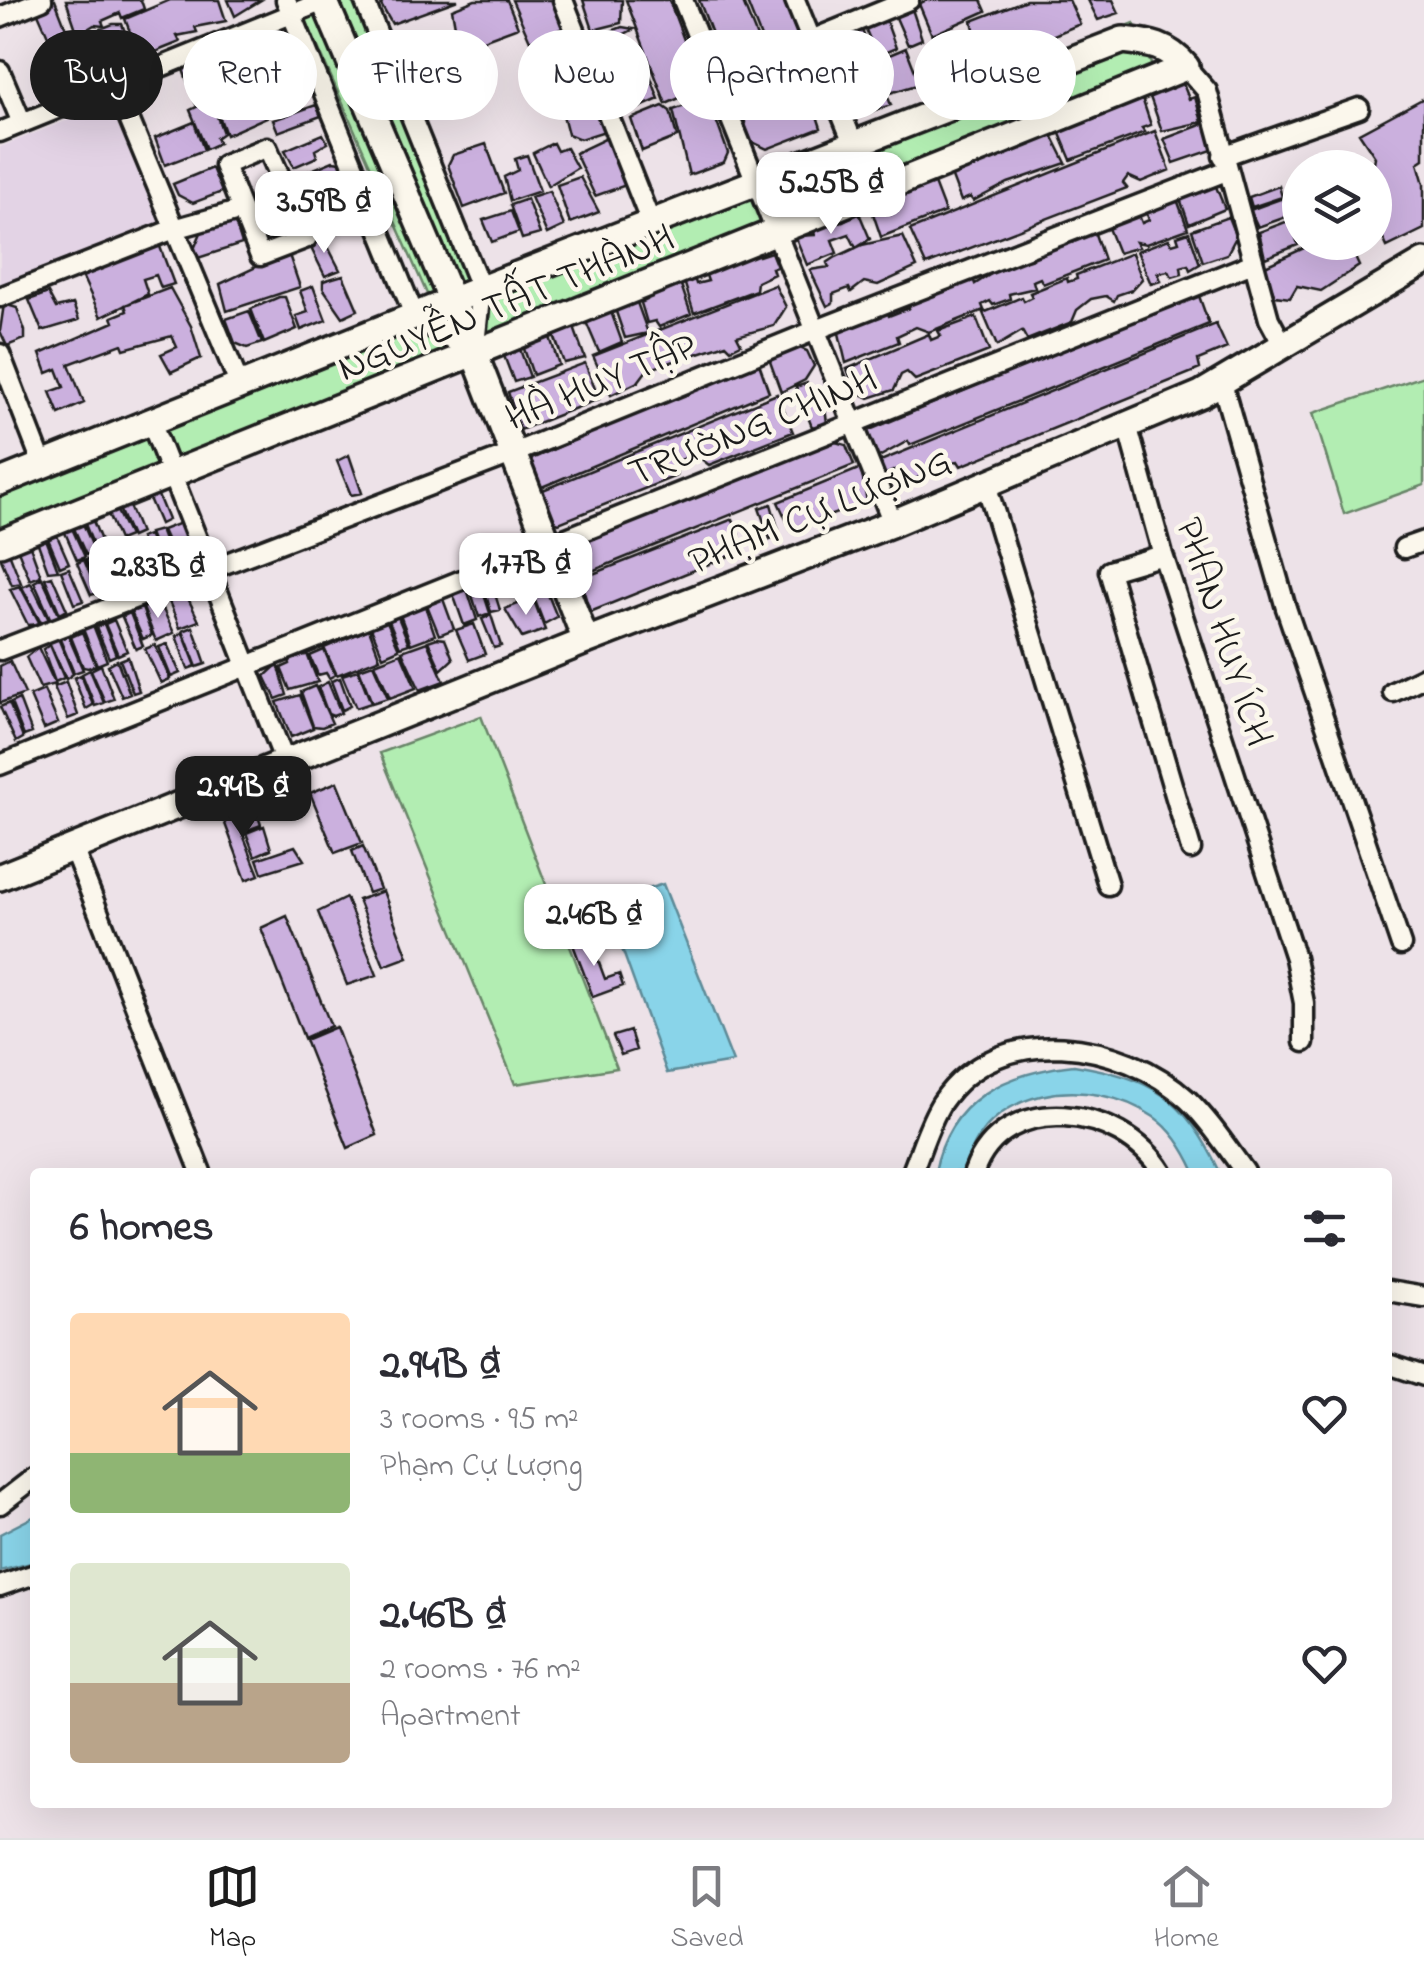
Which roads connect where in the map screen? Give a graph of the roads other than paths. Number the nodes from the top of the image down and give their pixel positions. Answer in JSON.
{"nodes":[{"id":1,"x":42,"y":0,"type":"edge"},
{"id":2,"x":325,"y":0,"type":"edge"},
{"id":3,"x":364,"y":0,"type":"edge"},
{"id":4,"x":563,"y":0,"type":"edge"},
{"id":5,"x":683,"y":0,"type":"edge"},
{"id":6,"x":795,"y":0,"type":"edge"},
{"id":7,"x":909,"y":0,"type":"edge"},
{"id":8,"x":288,"y":7,"type":"edge"},
{"id":9,"x":0,"y":17,"type":"edge"},
{"id":10,"x":807,"y":30,"type":"edge"},
{"id":11,"x":836,"y":30,"type":"edge"},
{"id":12,"x":163,"y":63,"type":"edge"},
{"id":13,"x":1186,"y":67,"type":"junction"},
{"id":14,"x":0,"y":71,"type":"edge"},
{"id":15,"x":1359,"y":108,"type":"dead end"},
{"id":16,"x":30,"y":120,"type":"edge"},
{"id":17,"x":129,"y":120,"type":"edge"},
{"id":18,"x":844,"y":120,"type":"edge"},
{"id":19,"x":22,"y":123,"type":"junction"},
{"id":20,"x":0,"y":132,"type":"edge"},
{"id":21,"x":854,"y":145,"type":"junction"},
{"id":22,"x":1224,"y":163,"type":"junction"},
{"id":23,"x":756,"y":182,"type":"junction"},
{"id":24,"x":242,"y":210,"type":"junction"},
{"id":25,"x":652,"y":223,"type":"junction"},
{"id":26,"x":174,"y":228,"type":"junction"},
{"id":27,"x":777,"y":233,"type":"junction"},
{"id":28,"x":1424,"y":262,"type":"edge"},
{"id":29,"x":1252,"y":263,"type":"junction"},
{"id":30,"x":481,"y":289,"type":"junction"},
{"id":31,"x":0,"y":297,"type":"edge"},
{"id":32,"x":449,"y":302,"type":"junction"},
{"id":33,"x":415,"y":317,"type":"junction"},
{"id":34,"x":816,"y":330,"type":"junction"},
{"id":35,"x":1282,"y":343,"type":"junction"},
{"id":36,"x":474,"y":353,"type":"junction"},
{"id":37,"x":0,"y":356,"type":"edge"},
{"id":38,"x":1222,"y":384,"type":"junction"},
{"id":39,"x":240,"y":386,"type":"junction"},
{"id":40,"x":150,"y":422,"type":"junction"},
{"id":41,"x":852,"y":423,"type":"junction"},
{"id":42,"x":1126,"y":425,"type":"junction"},
{"id":43,"x":514,"y":453,"type":"junction"},
{"id":44,"x":43,"y":465,"type":"junction"},
{"id":45,"x":173,"y":473,"type":"junction"},
{"id":46,"x":0,"y":482,"type":"edge"},
{"id":47,"x":986,"y":484,"type":"junction"},
{"id":48,"x":893,"y":523,"type":"junction"},
{"id":49,"x":1424,"y":541,"type":"edge"},
{"id":50,"x":548,"y":542,"type":"junction"},
{"id":51,"x":0,"y":543,"type":"edge"},
{"id":52,"x":1404,"y":548,"type":"dead end"},
{"id":53,"x":1163,"y":556,"type":"junction"},
{"id":54,"x":208,"y":569,"type":"junction"},
{"id":55,"x":586,"y":641,"type":"junction"},
{"id":56,"x":0,"y":650,"type":"edge"},
{"id":57,"x":244,"y":663,"type":"junction"},
{"id":58,"x":1424,"y":677,"type":"edge"},
{"id":59,"x":1393,"y":692,"type":"dead end"},
{"id":60,"x":285,"y":762,"type":"junction"},
{"id":61,"x":0,"y":765,"type":"edge"},
{"id":62,"x":72,"y":848,"type":"junction"},
{"id":63,"x":1191,"y":848,"type":"dead end"},
{"id":64,"x":0,"y":877,"type":"edge"},
{"id":65,"x":1108,"y":885,"type":"dead end"},
{"id":66,"x":1401,"y":946,"type":"dead end"},
{"id":67,"x":1304,"y":1042,"type":"dead end"},
{"id":68,"x":199,"y":1168,"type":"edge"},
{"id":69,"x":914,"y":1168,"type":"edge"},
{"id":70,"x":976,"y":1168,"type":"edge"},
{"id":71,"x":1159,"y":1168,"type":"edge"},
{"id":72,"x":1242,"y":1168,"type":"edge"},
{"id":73,"x":1392,"y":1291,"type":"edge"},
{"id":74,"x":1424,"y":1296,"type":"edge"},
{"id":75,"x":1392,"y":1365,"type":"edge"},
{"id":76,"x":1424,"y":1376,"type":"edge"},
{"id":77,"x":30,"y":1481,"type":"edge"},
{"id":78,"x":0,"y":1504,"type":"edge"},
{"id":79,"x":30,"y":1576,"type":"edge"},
{"id":80,"x":0,"y":1586,"type":"edge"}],
"edges":[{"from":1,"to":9,"type":"street"},
{"from":2,"to":8,"type":"street"},
{"from":2,"to":32,"type":"street"},
{"from":3,"to":30,"type":"street"},
{"from":4,"to":25,"type":"street"},
{"from":5,"to":23,"type":"street"},
{"from":6,"to":10,"type":"street"},
{"from":7,"to":11,"type":"street"},
{"from":8,"to":12,"type":"street"},
{"from":8,"to":33,"type":"street"},
{"from":13,"to":21,"type":"street","name":"NGUYỄN TẤT THÀNH"},
{"from":13,"to":22,"type":"street"},
{"from":13,"to":27,"type":"street","name":"NGUYỄN TẤT THÀNH"},
{"from":14,"to":19,"type":"street"},
{"from":15,"to":22,"type":"street","name":"HÀ HUY TẬP"},
{"from":16,"to":19,"type":"street"},
{"from":17,"to":26,"type":"street"},
{"from":18,"to":21,"type":"street"},
{"from":19,"to":20,"type":"street"},
{"from":21,"to":23,"type":"street","name":"NGUYỄN TẤT THÀNH"},
{"from":22,"to":29,"type":"street"},
{"from":22,"to":34,"type":"street","name":"HÀ HUY TẬP"},
{"from":23,"to":25,"type":"street","name":"NGUYỄN TẤT THÀNH"},
{"from":23,"to":27,"type":"street"},
{"from":24,"to":24,"type":"street"},
{"from":24,"to":26,"type":"street"},
{"from":25,"to":30,"type":"street","name":"NGUYỄN TẤT THÀNH"},
{"from":26,"to":31,"type":"street"},
{"from":26,"to":39,"type":"street"},
{"from":27,"to":34,"type":"street"},
{"from":27,"to":36,"type":"street","name":"NGUYỄN TẤT THÀNH"},
{"from":28,"to":35,"type":"street","name":"PHẠM CỰ LƯỢNG"},
{"from":29,"to":35,"type":"street"},
{"from":29,"to":41,"type":"street","name":"TRƯỜNG CHINH"},
{"from":30,"to":32,"type":"street","name":"NGUYỄN TẤT THÀNH"},
{"from":30,"to":36,"type":"street"},
{"from":32,"to":33,"type":"street","name":"NGUYỄN TẤT THÀNH"},
{"from":32,"to":36,"type":"street"},
{"from":33,"to":36,"type":"street"},
{"from":33,"to":39,"type":"street","name":"NGUYỄN TẤT THÀNH"},
{"from":34,"to":41,"type":"street"},
{"from":34,"to":43,"type":"street","name":"HÀ HUY TẬP"},
{"from":35,"to":38,"type":"street","name":"PHẠM CỰ LƯỢNG"},
{"from":36,"to":43,"type":"street"},
{"from":36,"to":45,"type":"street","name":"NGUYỄN TẤT THÀNH"},
{"from":37,"to":44,"type":"street"},
{"from":38,"to":42,"type":"street","name":"PHẠM CỰ LƯỢNG"},
{"from":38,"to":66,"type":"street"},
{"from":39,"to":40,"type":"street","name":"NGUYỄN TẤT THÀNH"},
{"from":40,"to":44,"type":"street","name":"NGUYỄN TẤT THÀNH"},
{"from":40,"to":45,"type":"street"},
{"from":41,"to":48,"type":"street"},
{"from":41,"to":50,"type":"street","name":"TRƯỜNG CHINH"},
{"from":42,"to":47,"type":"street","name":"PHẠM CỰ LƯỢNG"},
{"from":42,"to":53,"type":"street","name":"PHAN HUY ÍCH"},
{"from":43,"to":50,"type":"street"},
{"from":43,"to":54,"type":"street","name":"HÀ HUY TẬP"},
{"from":44,"to":46,"type":"street","name":"NGUYỄN TẤT THÀNH"},
{"from":45,"to":51,"type":"street","name":"NGUYỄN TẤT THÀNH"},
{"from":45,"to":54,"type":"street"},
{"from":47,"to":48,"type":"street","name":"PHẠM CỰ LƯỢNG"},
{"from":47,"to":65,"type":"street"},
{"from":48,"to":55,"type":"street","name":"PHẠM CỰ LƯỢNG"},
{"from":49,"to":52,"type":"street"},
{"from":50,"to":55,"type":"street"},
{"from":50,"to":57,"type":"street","name":"TRƯỜNG CHINH"},
{"from":53,"to":63,"type":"street"},
{"from":53,"to":67,"type":"street","name":"PHAN HUY ÍCH"},
{"from":54,"to":56,"type":"street","name":"HÀ HUY TẬP"},
{"from":54,"to":57,"type":"street"},
{"from":55,"to":60,"type":"street","name":"PHẠM CỰ LƯỢNG"},
{"from":57,"to":60,"type":"street"},
{"from":57,"to":61,"type":"street","name":"TRƯỜNG CHINH"},
{"from":58,"to":59,"type":"street"},
{"from":60,"to":62,"type":"street","name":"PHẠM CỰ LƯỢNG"},
{"from":62,"to":64,"type":"street","name":"PHẠM CỰ LƯỢNG"},
{"from":62,"to":68,"type":"street"},
{"from":69,"to":72,"type":"street"},
{"from":70,"to":71,"type":"street"},
{"from":73,"to":74,"type":"street"},
{"from":75,"to":76,"type":"street"},
{"from":77,"to":78,"type":"street"},
{"from":79,"to":80,"type":"street"}]}
